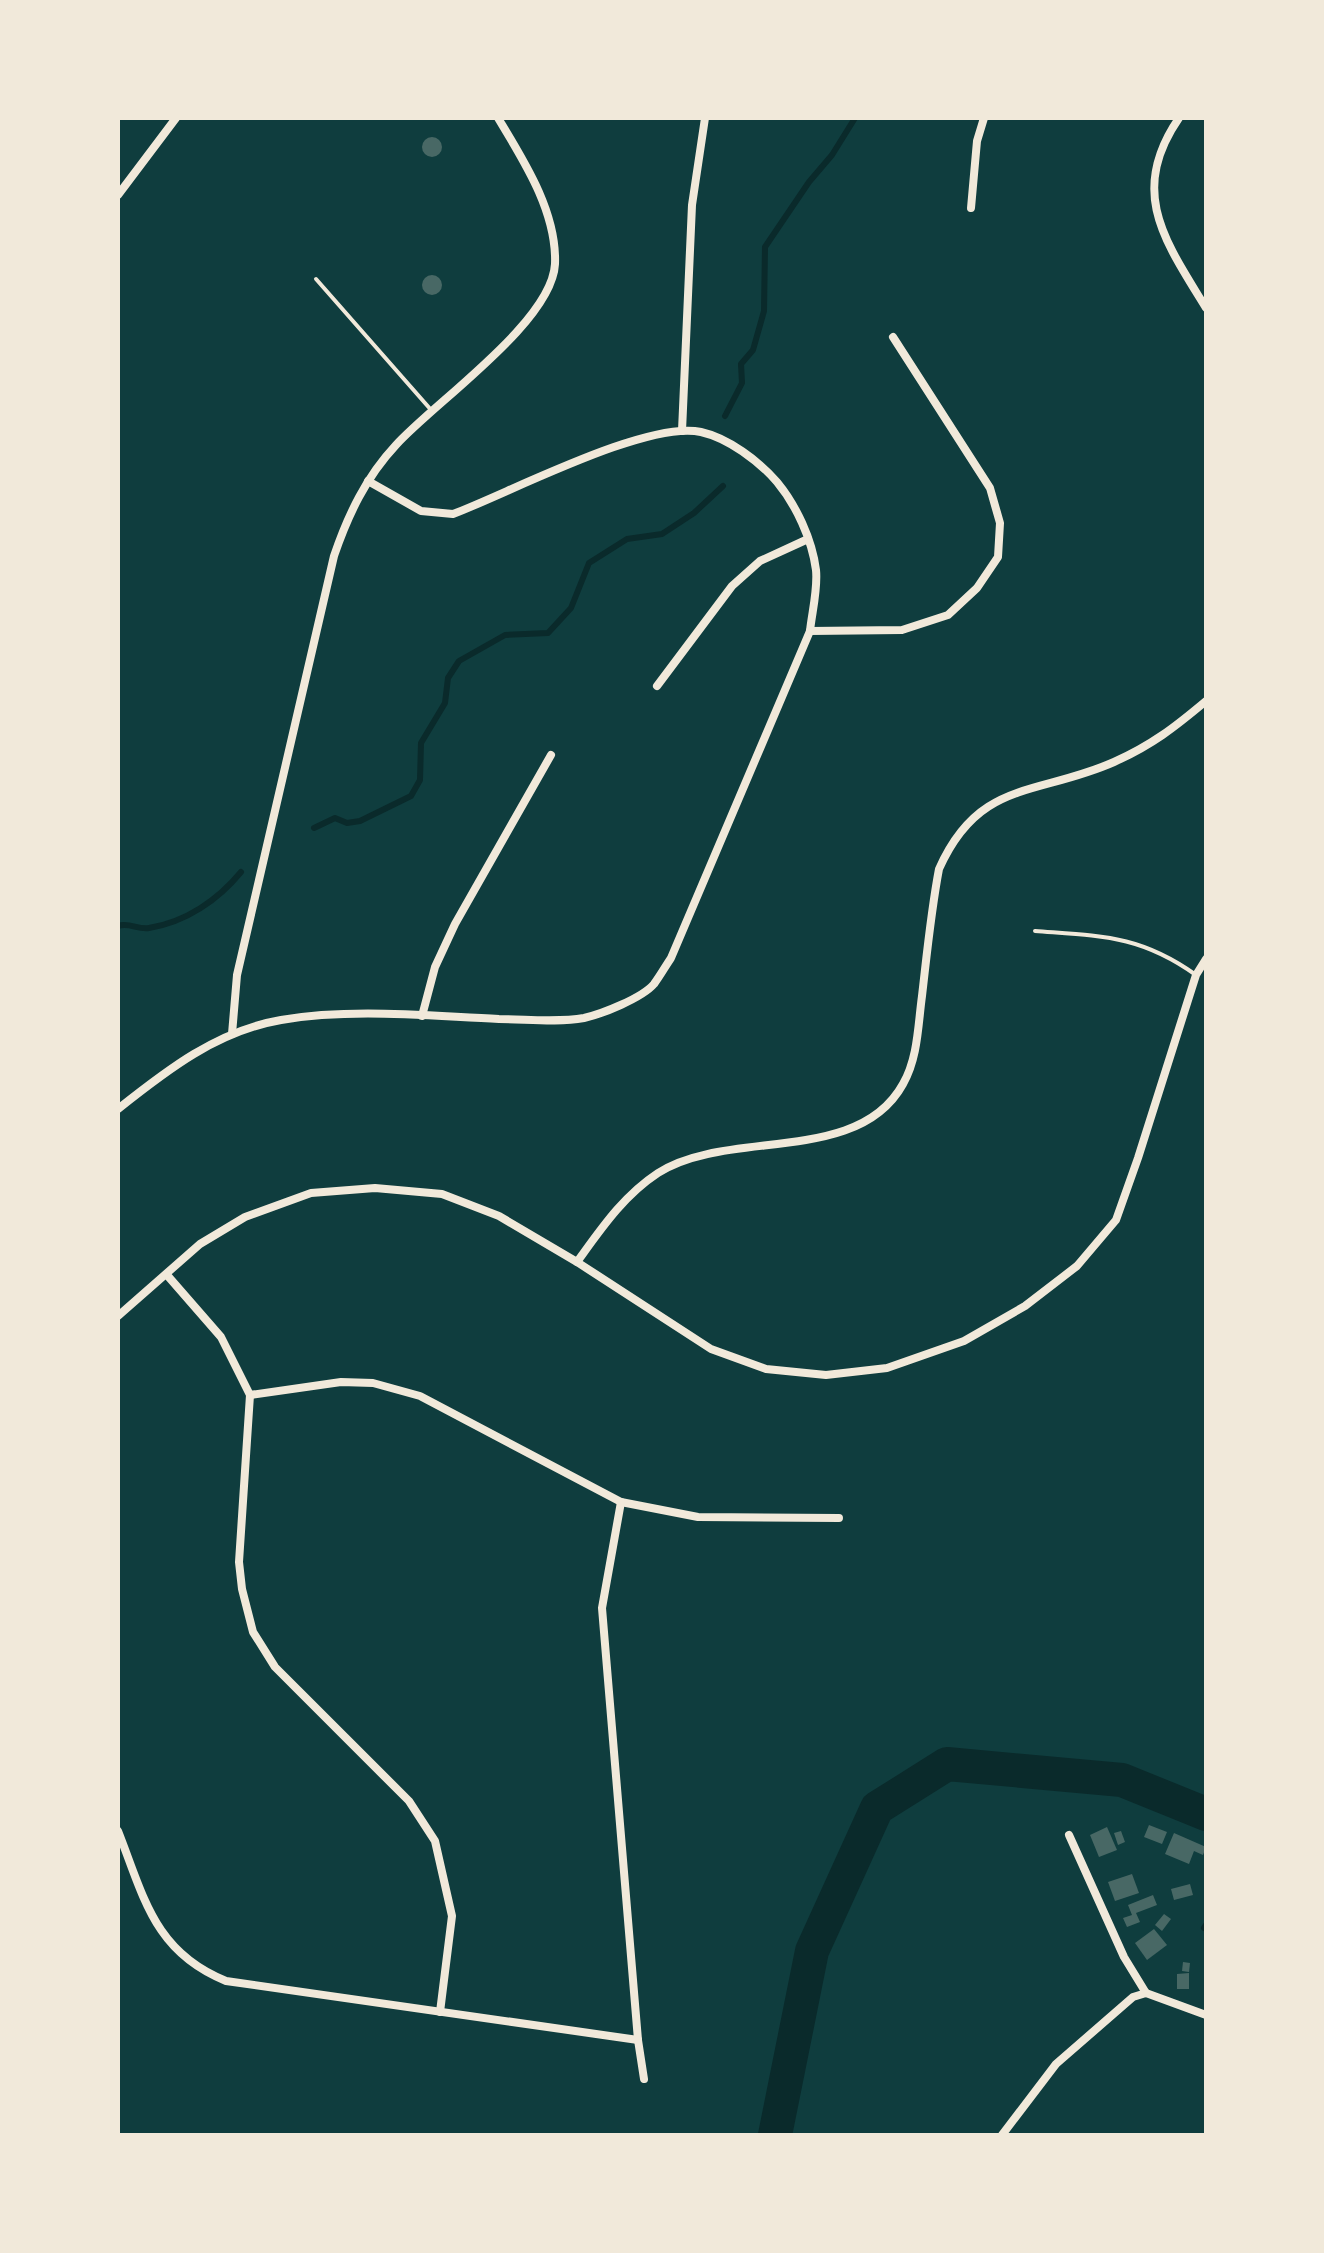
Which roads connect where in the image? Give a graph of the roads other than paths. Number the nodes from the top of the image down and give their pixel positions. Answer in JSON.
{"nodes":[{"id":1,"x":176,"y":118,"type":"edge"},
{"id":2,"x":498,"y":118,"type":"edge"},
{"id":3,"x":705,"y":118,"type":"edge"},
{"id":4,"x":984,"y":118,"type":"edge"},
{"id":5,"x":1179,"y":118,"type":"edge"},
{"id":6,"x":118,"y":195,"type":"edge"},
{"id":7,"x":971,"y":208,"type":"dead end"},
{"id":8,"x":316,"y":279,"type":"dead end"},
{"id":9,"x":1206,"y":308,"type":"edge"},
{"id":10,"x":893,"y":337,"type":"dead end"},
{"id":11,"x":432,"y":411,"type":"junction"},
{"id":12,"x":682,"y":431,"type":"junction"},
{"id":13,"x":368,"y":481,"type":"junction"},
{"id":14,"x":808,"y":539,"type":"junction"},
{"id":15,"x":810,"y":631,"type":"junction"},
{"id":16,"x":657,"y":686,"type":"dead end"},
{"id":17,"x":1206,"y":701,"type":"edge"},
{"id":18,"x":551,"y":755,"type":"dead end"},
{"id":19,"x":1035,"y":931,"type":"dead end"},
{"id":20,"x":1206,"y":959,"type":"edge"},
{"id":21,"x":1196,"y":975,"type":"junction"},
{"id":22,"x":422,"y":1016,"type":"junction"},
{"id":23,"x":232,"y":1034,"type":"junction"},
{"id":24,"x":118,"y":1109,"type":"edge"},
{"id":25,"x":577,"y":1262,"type":"junction"},
{"id":26,"x":167,"y":1275,"type":"junction"},
{"id":27,"x":118,"y":1316,"type":"edge"},
{"id":28,"x":250,"y":1395,"type":"junction"},
{"id":29,"x":621,"y":1502,"type":"junction"},
{"id":30,"x":839,"y":1518,"type":"dead end"},
{"id":31,"x":118,"y":1831,"type":"edge"},
{"id":32,"x":1069,"y":1835,"type":"dead end"},
{"id":33,"x":1146,"y":1993,"type":"junction"},
{"id":34,"x":440,"y":2012,"type":"junction"},
{"id":35,"x":1206,"y":2015,"type":"edge"},
{"id":36,"x":638,"y":2040,"type":"junction"},
{"id":37,"x":644,"y":2079,"type":"dead end"},
{"id":38,"x":1002,"y":2135,"type":"edge"}],
"edges":[{"from":1,"to":6,"type":"street"},
{"from":2,"to":11,"type":"street"},
{"from":3,"to":12,"type":"street"},
{"from":4,"to":7,"type":"street"},
{"from":5,"to":9,"type":"street"},
{"from":8,"to":11,"type":"lane"},
{"from":10,"to":15,"type":"street"},
{"from":11,"to":13,"type":"street"},
{"from":12,"to":13,"type":"street"},
{"from":12,"to":14,"type":"street"},
{"from":13,"to":23,"type":"street"},
{"from":14,"to":15,"type":"street"},
{"from":14,"to":16,"type":"street"},
{"from":15,"to":22,"type":"street"},
{"from":17,"to":25,"type":"street"},
{"from":18,"to":22,"type":"street"},
{"from":19,"to":21,"type":"lane"},
{"from":20,"to":21,"type":"street"},
{"from":21,"to":25,"type":"street"},
{"from":22,"to":23,"type":"street"},
{"from":23,"to":24,"type":"street"},
{"from":25,"to":26,"type":"street"},
{"from":26,"to":27,"type":"street"},
{"from":26,"to":28,"type":"street"},
{"from":28,"to":29,"type":"street"},
{"from":28,"to":34,"type":"street"},
{"from":29,"to":30,"type":"street"},
{"from":29,"to":36,"type":"street"},
{"from":31,"to":34,"type":"street"},
{"from":32,"to":33,"type":"street"},
{"from":33,"to":35,"type":"street"},
{"from":33,"to":38,"type":"street"},
{"from":34,"to":36,"type":"street"},
{"from":36,"to":37,"type":"street"}]}
